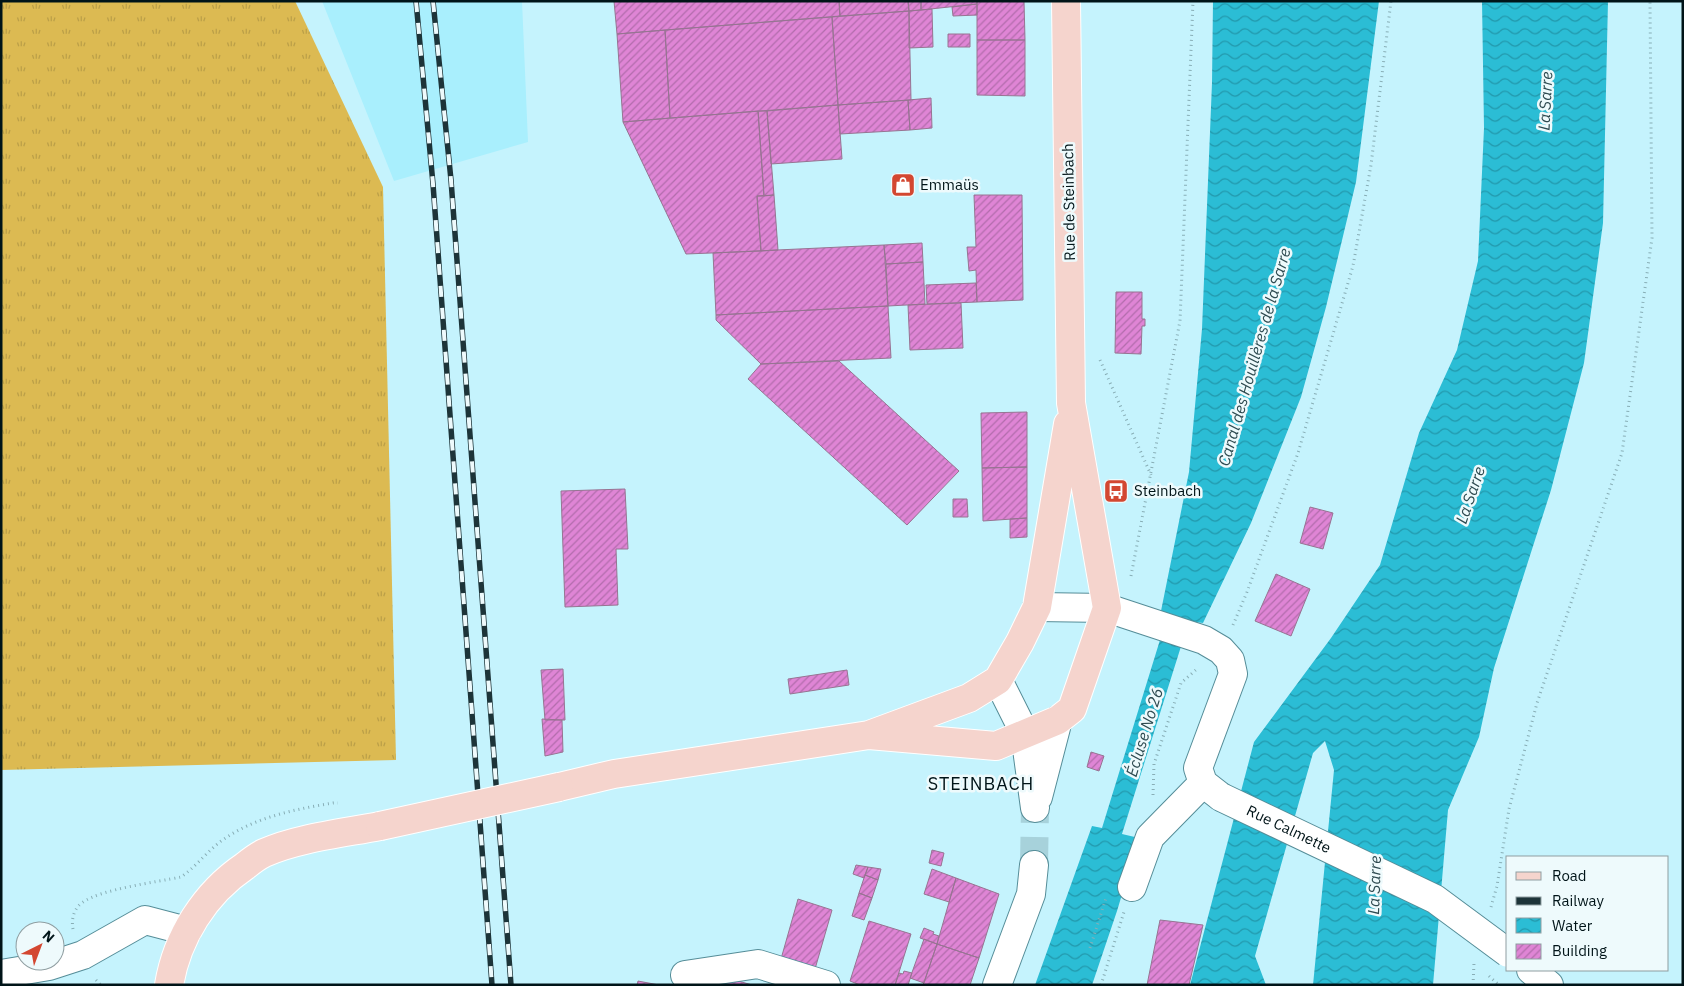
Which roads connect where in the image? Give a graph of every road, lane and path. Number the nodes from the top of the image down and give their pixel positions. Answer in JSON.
{"nodes":[{"id":1,"x":1066,"y":1,"type":"edge"},
{"id":2,"x":1194,"y":1,"type":"edge"},
{"id":3,"x":1391,"y":1,"type":"edge"},
{"id":4,"x":1650,"y":1,"type":"edge"},
{"id":5,"x":1098,"y":355,"type":"dead end"},
{"id":6,"x":1071,"y":403,"type":"junction"},
{"id":7,"x":1151,"y":476,"type":"junction"},
{"id":8,"x":1132,"y":568,"type":"dead end"},
{"id":9,"x":1037,"y":607,"type":"junction"},
{"id":10,"x":1127,"y":614,"type":"junction"},
{"id":11,"x":1213,"y":645,"type":"junction"},
{"id":12,"x":998,"y":680,"type":"junction"},
{"id":13,"x":1058,"y":720,"type":"junction"},
{"id":14,"x":1026,"y":734,"type":"junction"},
{"id":15,"x":869,"y":735,"type":"junction"},
{"id":16,"x":1212,"y":790,"type":"junction"},
{"id":17,"x":1150,"y":838,"type":"junction"},
{"id":18,"x":1034,"y":865,"type":"tunnel mouth"},
{"id":19,"x":1132,"y":887,"type":"joint"},
{"id":20,"x":1489,"y":912,"type":"dead end"},
{"id":21,"x":187,"y":931,"type":"junction"},
{"id":22,"x":1506,"y":952,"type":"edge"},
{"id":23,"x":1477,"y":955,"type":"dead end"},
{"id":24,"x":1474,"y":963,"type":"junction"},
{"id":25,"x":1480,"y":969,"type":"dead end"},
{"id":26,"x":1,"y":974,"type":"edge"},
{"id":27,"x":1487,"y":974,"type":"dead end"},
{"id":28,"x":685,"y":975,"type":"dead end"},
{"id":29,"x":170,"y":985,"type":"edge"},
{"id":30,"x":826,"y":985,"type":"edge"},
{"id":31,"x":997,"y":985,"type":"edge"},
{"id":32,"x":1101,"y":985,"type":"edge"},
{"id":33,"x":1473,"y":985,"type":"edge"},
{"id":34,"x":1499,"y":985,"type":"edge"}],
"edges":[{"from":1,"to":6,"type":"main road","name":"Rue de Steinbach"},
{"from":2,"to":7,"type":"path"},
{"from":3,"to":11,"type":"path"},
{"from":4,"to":20,"type":"path"},
{"from":5,"to":7,"type":"path"},
{"from":6,"to":9,"type":"main road"},
{"from":6,"to":10,"type":"main road"},
{"from":7,"to":8,"type":"path"},
{"from":9,"to":10,"type":"street"},
{"from":9,"to":12,"type":"main road"},
{"from":10,"to":11,"type":"street"},
{"from":10,"to":13,"type":"main road"},
{"from":11,"to":16,"type":"street"},
{"from":11,"to":17,"type":"path"},
{"from":12,"to":14,"type":"street"},
{"from":12,"to":15,"type":"main road"},
{"from":13,"to":14,"type":"main road"},
{"from":13,"to":14,"type":"street"},
{"from":14,"to":15,"type":"main road"},
{"from":15,"to":21,"type":"main road","bridge":true},
{"from":16,"to":17,"type":"street"},
{"from":16,"to":22,"type":"street","name":"Rue Calmette","bridge":true},
{"from":17,"to":19,"type":"street"},
{"from":18,"to":31,"type":"street"},
{"from":19,"to":32,"type":"path"},
{"from":21,"to":26,"type":"street"},
{"from":21,"to":29,"type":"main road"},
{"from":23,"to":24,"type":"path"},
{"from":24,"to":25,"type":"path"},
{"from":24,"to":33,"type":"path"},
{"from":27,"to":34,"type":"path"},
{"from":28,"to":30,"type":"street"}]}
